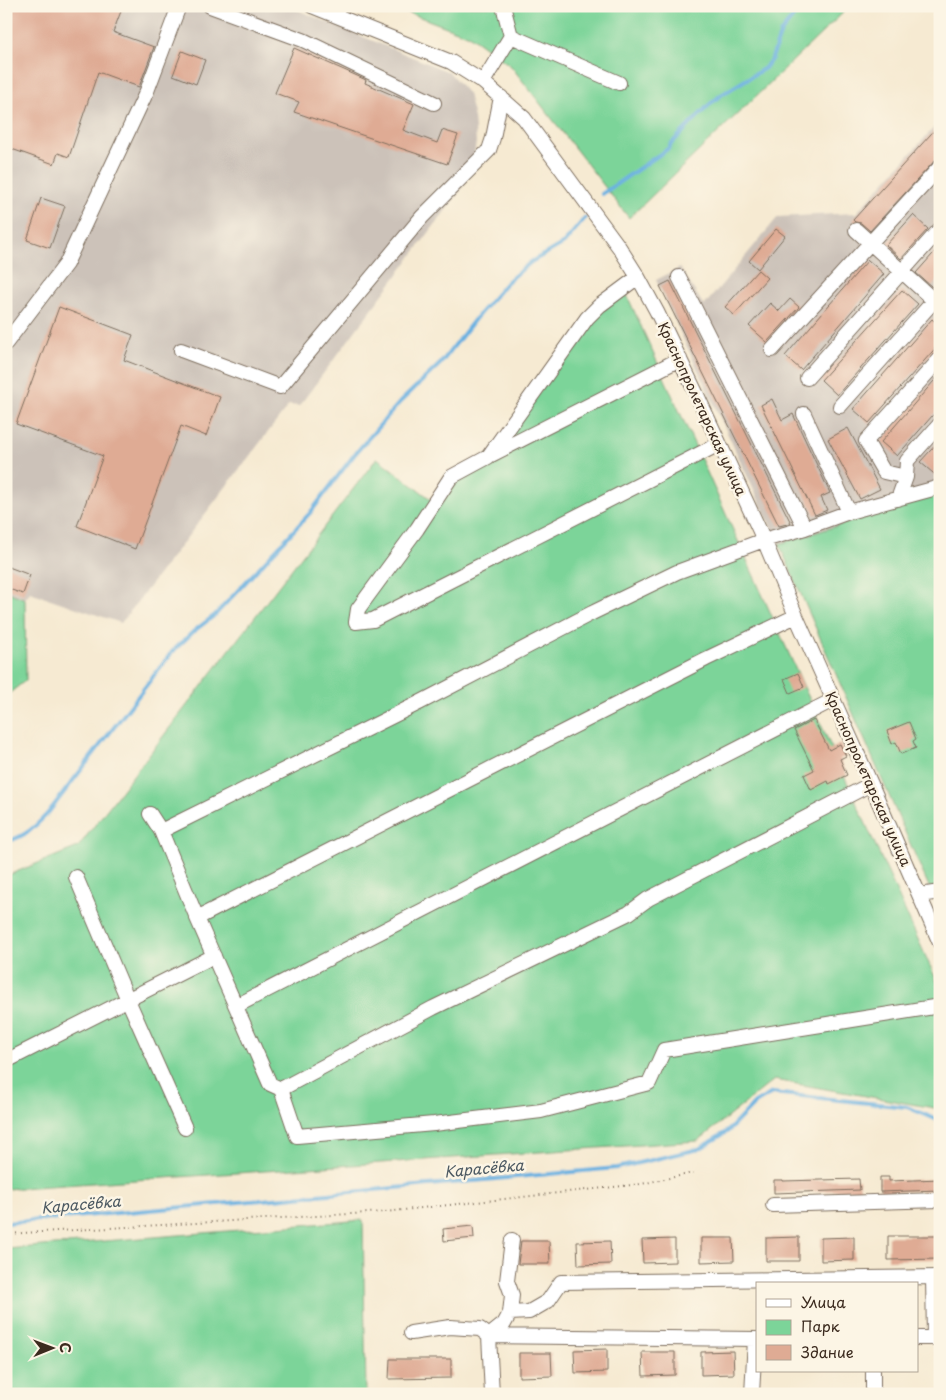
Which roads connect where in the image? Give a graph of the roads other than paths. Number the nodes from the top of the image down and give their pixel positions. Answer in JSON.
{"nodes":[{"id":1,"x":179,"y":6,"type":"edge"},
{"id":2,"x":210,"y":6,"type":"edge"},
{"id":3,"x":312,"y":6,"type":"edge"},
{"id":4,"x":502,"y":6,"type":"edge"},
{"id":5,"x":511,"y":36,"type":"junction"},
{"id":6,"x":483,"y":82,"type":"junction"},
{"id":7,"x":619,"y":83,"type":"dead end"},
{"id":8,"x":501,"y":97,"type":"junction"},
{"id":9,"x":434,"y":103,"type":"dead end"},
{"id":10,"x":940,"y":167,"type":"edge"},
{"id":11,"x":940,"y":229,"type":"edge"},
{"id":12,"x":856,"y":230,"type":"dead end"},
{"id":13,"x":870,"y":242,"type":"junction"},
{"id":14,"x":902,"y":272,"type":"junction"},
{"id":15,"x":679,"y":277,"type":"dead end"},
{"id":16,"x":638,"y":278,"type":"junction"},
{"id":17,"x":938,"y":300,"type":"edge"},
{"id":18,"x":6,"y":343,"type":"edge"},
{"id":19,"x":181,"y":350,"type":"dead end"},
{"id":20,"x":772,"y":350,"type":"dead end"},
{"id":21,"x":680,"y":359,"type":"junction"},
{"id":22,"x":940,"y":359,"type":"edge"},
{"id":23,"x":807,"y":378,"type":"dead end"},
{"id":24,"x":840,"y":406,"type":"dead end"},
{"id":25,"x":804,"y":414,"type":"dead end"},
{"id":26,"x":940,"y":424,"type":"edge"},
{"id":27,"x":719,"y":444,"type":"junction"},
{"id":28,"x":488,"y":457,"type":"junction"},
{"id":29,"x":906,"y":477,"type":"junction"},
{"id":30,"x":940,"y":487,"type":"edge"},
{"id":31,"x":898,"y":499,"type":"junction"},
{"id":32,"x":848,"y":512,"type":"junction"},
{"id":33,"x":805,"y":528,"type":"junction"},
{"id":34,"x":764,"y":540,"type":"junction"},
{"id":35,"x":796,"y":616,"type":"junction"},
{"id":36,"x":833,"y":700,"type":"junction"},
{"id":37,"x":871,"y":784,"type":"junction"},
{"id":38,"x":150,"y":814,"type":"dead end"},
{"id":39,"x":161,"y":831,"type":"junction"},
{"id":40,"x":76,"y":877,"type":"dead end"},
{"id":41,"x":940,"y":892,"type":"edge"},
{"id":42,"x":920,"y":895,"type":"junction"},
{"id":43,"x":197,"y":918,"type":"junction"},
{"id":44,"x":940,"y":944,"type":"edge"},
{"id":45,"x":214,"y":956,"type":"junction"},
{"id":46,"x":128,"y":1000,"type":"junction"},
{"id":47,"x":236,"y":1006,"type":"junction"},
{"id":48,"x":940,"y":1006,"type":"edge"},
{"id":49,"x":6,"y":1062,"type":"edge"},
{"id":50,"x":281,"y":1089,"type":"junction"},
{"id":51,"x":185,"y":1128,"type":"dead end"},
{"id":52,"x":940,"y":1200,"type":"edge"},
{"id":53,"x":774,"y":1205,"type":"dead end"},
{"id":54,"x":512,"y":1240,"type":"dead end"},
{"id":55,"x":936,"y":1277,"type":"edge"},
{"id":56,"x":872,"y":1281,"type":"edge"},
{"id":57,"x":510,"y":1314,"type":"junction"},
{"id":58,"x":411,"y":1333,"type":"dead end"},
{"id":59,"x":489,"y":1336,"type":"junction"},
{"id":60,"x":918,"y":1338,"type":"edge"},
{"id":61,"x":937,"y":1338,"type":"edge"},
{"id":62,"x":756,"y":1339,"type":"edge"},
{"id":63,"x":873,"y":1372,"type":"edge"},
{"id":64,"x":492,"y":1394,"type":"edge"},
{"id":65,"x":752,"y":1394,"type":"edge"},
{"id":66,"x":873,"y":1394,"type":"edge"}],
"edges":[{"from":1,"to":18,"type":"street"},
{"from":2,"to":9,"type":"street"},
{"from":3,"to":6,"type":"street","name":"Краснопролетарская улица"},
{"from":4,"to":5,"type":"street"},
{"from":5,"to":6,"type":"street"},
{"from":5,"to":7,"type":"street"},
{"from":6,"to":8,"type":"street","name":"Краснопролетарская улица"},
{"from":8,"to":16,"type":"street","name":"Краснопролетарская улица"},
{"from":8,"to":19,"type":"street"},
{"from":10,"to":13,"type":"street"},
{"from":11,"to":14,"type":"street"},
{"from":12,"to":13,"type":"street"},
{"from":13,"to":14,"type":"street"},
{"from":13,"to":20,"type":"street"},
{"from":14,"to":17,"type":"street"},
{"from":14,"to":23,"type":"street"},
{"from":15,"to":33,"type":"street"},
{"from":16,"to":21,"type":"street","name":"Краснопролетарская улица"},
{"from":16,"to":28,"type":"street"},
{"from":17,"to":24,"type":"street"},
{"from":21,"to":27,"type":"street","name":"Краснопролетарская улица"},
{"from":21,"to":28,"type":"street"},
{"from":22,"to":29,"type":"street"},
{"from":25,"to":32,"type":"street"},
{"from":26,"to":29,"type":"street"},
{"from":27,"to":28,"type":"street"},
{"from":27,"to":34,"type":"street","name":"Краснопролетарская улица"},
{"from":29,"to":31,"type":"street"},
{"from":30,"to":31,"type":"street"},
{"from":31,"to":32,"type":"street"},
{"from":32,"to":33,"type":"street"},
{"from":33,"to":34,"type":"street"},
{"from":34,"to":35,"type":"street","name":"Краснопролетарская улица"},
{"from":34,"to":39,"type":"street"},
{"from":35,"to":36,"type":"street","name":"Краснопролетарская улица"},
{"from":35,"to":43,"type":"street"},
{"from":36,"to":37,"type":"street","name":"Краснопролетарская улица"},
{"from":36,"to":47,"type":"street"},
{"from":37,"to":42,"type":"street","name":"Краснопролетарская улица"},
{"from":37,"to":50,"type":"street"},
{"from":38,"to":39,"type":"street"},
{"from":39,"to":43,"type":"street"},
{"from":40,"to":46,"type":"street"},
{"from":41,"to":42,"type":"street"},
{"from":42,"to":44,"type":"street","name":"Краснопролетарская улица"},
{"from":43,"to":45,"type":"street"},
{"from":45,"to":46,"type":"street"},
{"from":45,"to":47,"type":"street"},
{"from":46,"to":49,"type":"street"},
{"from":46,"to":51,"type":"street"},
{"from":47,"to":50,"type":"street"},
{"from":48,"to":50,"type":"street"},
{"from":52,"to":53,"type":"street"},
{"from":54,"to":57,"type":"street"},
{"from":55,"to":56,"type":"street"},
{"from":55,"to":61,"type":"street"},
{"from":56,"to":57,"type":"street"},
{"from":57,"to":59,"type":"street"},
{"from":58,"to":59,"type":"street"},
{"from":59,"to":62,"type":"street"},
{"from":59,"to":64,"type":"street"},
{"from":60,"to":61,"type":"street"},
{"from":62,"to":65,"type":"street"},
{"from":63,"to":66,"type":"street"}]}
